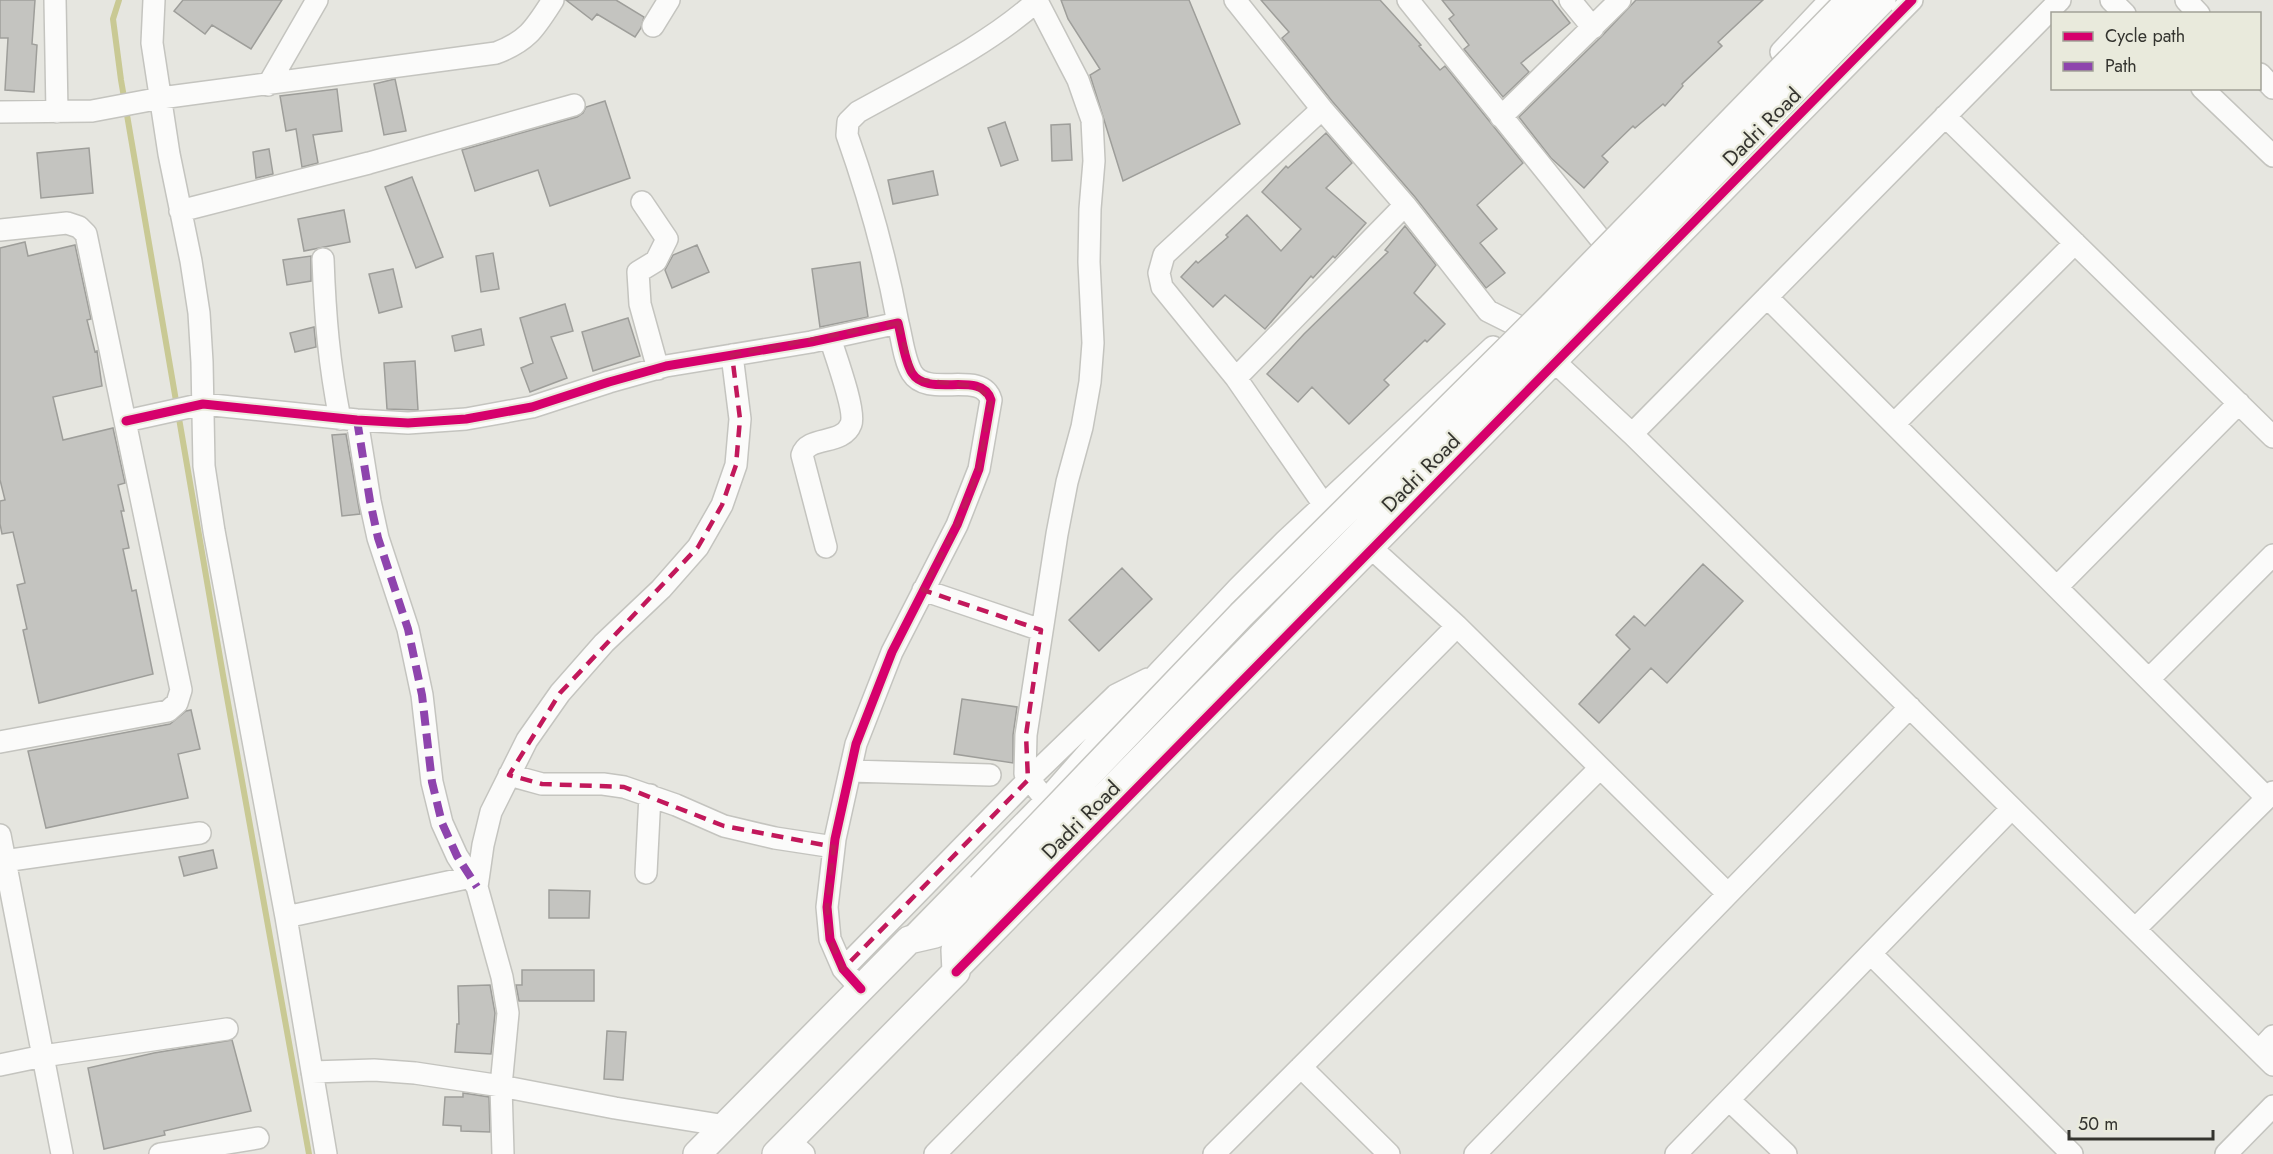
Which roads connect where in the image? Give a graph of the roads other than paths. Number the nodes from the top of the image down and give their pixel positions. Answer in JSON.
{"nodes":[{"id":1,"x":55,"y":0,"type":"edge"},
{"id":2,"x":154,"y":0,"type":"edge"},
{"id":3,"x":317,"y":0,"type":"edge"},
{"id":4,"x":553,"y":0,"type":"edge"},
{"id":5,"x":669,"y":0,"type":"edge"},
{"id":6,"x":1235,"y":0,"type":"edge"},
{"id":7,"x":1408,"y":0,"type":"edge"},
{"id":8,"x":1570,"y":0,"type":"edge"},
{"id":9,"x":1620,"y":0,"type":"edge"},
{"id":10,"x":1830,"y":0,"type":"edge"},
{"id":11,"x":1850,"y":0,"type":"edge"},
{"id":12,"x":1869,"y":0,"type":"edge"},
{"id":13,"x":1912,"y":0,"type":"edge"},
{"id":14,"x":2060,"y":0,"type":"edge"},
{"id":15,"x":2111,"y":0,"type":"edge"},
{"id":16,"x":2186,"y":0,"type":"edge"},
{"id":17,"x":1037,"y":1,"type":"edge"},
{"id":18,"x":1886,"y":12,"type":"edge"},
{"id":19,"x":2123,"y":12,"type":"edge"},
{"id":20,"x":2197,"y":12,"type":"edge"},
{"id":21,"x":653,"y":26,"type":"dead end"},
{"id":22,"x":1593,"y":28,"type":"junction"},
{"id":23,"x":2261,"y":76,"type":"edge"},
{"id":24,"x":268,"y":85,"type":"junction"},
{"id":25,"x":2273,"y":87,"type":"edge"},
{"id":26,"x":2204,"y":90,"type":"edge"},
{"id":27,"x":155,"y":100,"type":"junction"},
{"id":28,"x":574,"y":105,"type":"dead end"},
{"id":29,"x":1322,"y":109,"type":"junction"},
{"id":30,"x":0,"y":112,"type":"edge"},
{"id":31,"x":57,"y":112,"type":"junction"},
{"id":32,"x":1946,"y":116,"type":"junction"},
{"id":33,"x":1501,"y":117,"type":"junction"},
{"id":34,"x":2273,"y":156,"type":"edge"},
{"id":35,"x":642,"y":202,"type":"dead end"},
{"id":36,"x":1405,"y":205,"type":"junction"},
{"id":37,"x":180,"y":212,"type":"junction"},
{"id":38,"x":0,"y":230,"type":"edge"},
{"id":39,"x":1602,"y":241,"type":"junction"},
{"id":40,"x":2075,"y":243,"type":"junction"},
{"id":41,"x":323,"y":259,"type":"dead end"},
{"id":42,"x":1767,"y":297,"type":"junction"},
{"id":43,"x":898,"y":323,"type":"junction"},
{"id":44,"x":1516,"y":325,"type":"junction"},
{"id":45,"x":830,"y":338,"type":"junction"},
{"id":46,"x":732,"y":355,"type":"junction"},
{"id":47,"x":1555,"y":362,"type":"junction"},
{"id":48,"x":658,"y":369,"type":"junction"},
{"id":49,"x":1236,"y":378,"type":"junction"},
{"id":50,"x":2239,"y":404,"type":"junction"},
{"id":51,"x":195,"y":406,"type":"junction"},
{"id":52,"x":348,"y":420,"type":"junction"},
{"id":53,"x":126,"y":421,"type":"junction"},
{"id":54,"x":1894,"y":424,"type":"junction"},
{"id":55,"x":1632,"y":434,"type":"junction"},
{"id":56,"x":2273,"y":437,"type":"edge"},
{"id":57,"x":1324,"y":505,"type":"junction"},
{"id":58,"x":825,"y":547,"type":"dead end"},
{"id":59,"x":1373,"y":548,"type":"junction"},
{"id":60,"x":2273,"y":555,"type":"edge"},
{"id":61,"x":2057,"y":587,"type":"junction"},
{"id":62,"x":923,"y":590,"type":"junction"},
{"id":63,"x":1457,"y":626,"type":"junction"},
{"id":64,"x":1200,"y":629,"type":"junction"},
{"id":65,"x":1041,"y":630,"type":"junction"},
{"id":66,"x":1252,"y":672,"type":"junction"},
{"id":67,"x":1156,"y":675,"type":"junction"},
{"id":68,"x":2149,"y":680,"type":"junction"},
{"id":69,"x":1910,"y":707,"type":"junction"},
{"id":70,"x":0,"y":742,"type":"edge"},
{"id":71,"x":1600,"y":768,"type":"junction"},
{"id":72,"x":850,"y":771,"type":"junction"},
{"id":73,"x":509,"y":775,"type":"junction"},
{"id":74,"x":990,"y":775,"type":"dead end"},
{"id":75,"x":1028,"y":780,"type":"junction"},
{"id":76,"x":650,"y":795,"type":"junction"},
{"id":77,"x":2270,"y":795,"type":"edge"},
{"id":78,"x":1046,"y":801,"type":"junction"},
{"id":79,"x":2012,"y":808,"type":"junction"},
{"id":80,"x":201,"y":833,"type":"dead end"},
{"id":81,"x":0,"y":835,"type":"edge"},
{"id":82,"x":834,"y":847,"type":"junction"},
{"id":83,"x":4,"y":861,"type":"junction"},
{"id":84,"x":646,"y":873,"type":"dead end"},
{"id":85,"x":474,"y":882,"type":"junction"},
{"id":86,"x":992,"y":894,"type":"junction"},
{"id":87,"x":1728,"y":894,"type":"junction"},
{"id":88,"x":286,"y":917,"type":"junction"},
{"id":89,"x":2135,"y":929,"type":"junction"},
{"id":90,"x":909,"y":940,"type":"junction"},
{"id":91,"x":1870,"y":954,"type":"junction"},
{"id":92,"x":843,"y":969,"type":"junction"},
{"id":93,"x":956,"y":972,"type":"junction"},
{"id":94,"x":861,"y":989,"type":"junction"},
{"id":95,"x":227,"y":1029,"type":"dead end"},
{"id":96,"x":2268,"y":1051,"type":"edge"},
{"id":97,"x":43,"y":1056,"type":"junction"},
{"id":98,"x":0,"y":1065,"type":"edge"},
{"id":99,"x":1301,"y":1067,"type":"junction"},
{"id":100,"x":312,"y":1072,"type":"junction"},
{"id":101,"x":501,"y":1086,"type":"junction"},
{"id":102,"x":1729,"y":1100,"type":"junction"},
{"id":103,"x":2273,"y":1106,"type":"edge"},
{"id":104,"x":726,"y":1126,"type":"junction"},
{"id":105,"x":258,"y":1138,"type":"dead end"},
{"id":106,"x":790,"y":1150,"type":"edge"},
{"id":107,"x":62,"y":1154,"type":"edge"},
{"id":108,"x":160,"y":1154,"type":"edge"},
{"id":109,"x":326,"y":1154,"type":"edge"},
{"id":110,"x":503,"y":1154,"type":"edge"},
{"id":111,"x":697,"y":1154,"type":"edge"},
{"id":112,"x":934,"y":1154,"type":"edge"},
{"id":113,"x":1214,"y":1154,"type":"edge"},
{"id":114,"x":1389,"y":1154,"type":"edge"},
{"id":115,"x":1475,"y":1154,"type":"edge"},
{"id":116,"x":1676,"y":1154,"type":"edge"},
{"id":117,"x":1786,"y":1154,"type":"edge"},
{"id":118,"x":2072,"y":1154,"type":"edge"},
{"id":119,"x":2226,"y":1154,"type":"edge"}],
"edges":[{"from":1,"to":31,"type":"street"},
{"from":2,"to":27,"type":"street"},
{"from":3,"to":24,"type":"street"},
{"from":4,"to":24,"type":"street"},
{"from":5,"to":21,"type":"street"},
{"from":6,"to":29,"type":"street"},
{"from":7,"to":33,"type":"street"},
{"from":8,"to":22,"type":"street"},
{"from":9,"to":22,"type":"street"},
{"from":10,"to":39,"type":"street","name":"Dadri Road"},
{"from":11,"to":86,"type":"main road","bridge":true},
{"from":12,"to":18,"type":"street"},
{"from":13,"to":18,"type":"street","name":"Dadri Road"},
{"from":14,"to":32,"type":"street"},
{"from":15,"to":19,"type":"street"},
{"from":16,"to":20,"type":"street"},
{"from":17,"to":43,"type":"street"},
{"from":17,"to":65,"type":"street"},
{"from":18,"to":47,"type":"street","name":"Dadri Road"},
{"from":18,"to":86,"type":"main road","bridge":true},
{"from":22,"to":33,"type":"street"},
{"from":23,"to":25,"type":"street"},
{"from":24,"to":27,"type":"street"},
{"from":26,"to":34,"type":"street"},
{"from":27,"to":31,"type":"street"},
{"from":27,"to":37,"type":"street"},
{"from":28,"to":37,"type":"street"},
{"from":29,"to":36,"type":"street"},
{"from":29,"to":49,"type":"street"},
{"from":30,"to":31,"type":"street"},
{"from":32,"to":40,"type":"street"},
{"from":32,"to":42,"type":"street"},
{"from":33,"to":39,"type":"street"},
{"from":35,"to":48,"type":"street"},
{"from":36,"to":44,"type":"street"},
{"from":36,"to":49,"type":"street"},
{"from":37,"to":51,"type":"street"},
{"from":38,"to":53,"type":"street"},
{"from":39,"to":44,"type":"street","name":"Dadri Road"},
{"from":40,"to":50,"type":"street"},
{"from":40,"to":54,"type":"street"},
{"from":41,"to":52,"type":"street"},
{"from":42,"to":54,"type":"street"},
{"from":42,"to":55,"type":"street"},
{"from":43,"to":45,"type":"street"},
{"from":43,"to":62,"type":"street"},
{"from":44,"to":57,"type":"street","name":"Dadri Road"},
{"from":45,"to":46,"type":"street"},
{"from":45,"to":58,"type":"street"},
{"from":46,"to":48,"type":"street"},
{"from":46,"to":73,"type":"street"},
{"from":47,"to":55,"type":"street"},
{"from":47,"to":59,"type":"street","name":"Dadri Road"},
{"from":48,"to":52,"type":"street"},
{"from":49,"to":57,"type":"street"},
{"from":50,"to":56,"type":"street"},
{"from":50,"to":61,"type":"street"},
{"from":51,"to":52,"type":"street"},
{"from":51,"to":53,"type":"street"},
{"from":51,"to":88,"type":"street"},
{"from":52,"to":85,"type":"street"},
{"from":53,"to":70,"type":"street"},
{"from":54,"to":61,"type":"street"},
{"from":55,"to":69,"type":"street"},
{"from":57,"to":59,"type":"street"},
{"from":57,"to":64,"type":"street","name":"Dadri Road"},
{"from":59,"to":63,"type":"street"},
{"from":59,"to":66,"type":"street","name":"Dadri Road"},
{"from":60,"to":68,"type":"street"},
{"from":61,"to":68,"type":"street"},
{"from":62,"to":65,"type":"street"},
{"from":62,"to":72,"type":"street"},
{"from":63,"to":71,"type":"street"},
{"from":63,"to":112,"type":"street"},
{"from":64,"to":66,"type":"street"},
{"from":64,"to":67,"type":"street","name":"Dadri Road"},
{"from":65,"to":75,"type":"street"},
{"from":66,"to":93,"type":"street","name":"Dadri Road"},
{"from":67,"to":75,"type":"street"},
{"from":67,"to":78,"type":"street","name":"Dadri Road"},
{"from":68,"to":77,"type":"street"},
{"from":69,"to":79,"type":"street"},
{"from":69,"to":87,"type":"street"},
{"from":71,"to":87,"type":"street"},
{"from":71,"to":99,"type":"street"},
{"from":72,"to":74,"type":"street"},
{"from":72,"to":82,"type":"street"},
{"from":73,"to":76,"type":"street"},
{"from":73,"to":85,"type":"street"},
{"from":75,"to":78,"type":"street"},
{"from":75,"to":92,"type":"street"},
{"from":76,"to":82,"type":"street"},
{"from":76,"to":84,"type":"street"},
{"from":77,"to":89,"type":"street"},
{"from":78,"to":90,"type":"street","name":"Dadri Road"},
{"from":79,"to":89,"type":"street"},
{"from":79,"to":91,"type":"street"},
{"from":80,"to":83,"type":"street"},
{"from":81,"to":83,"type":"street"},
{"from":82,"to":92,"type":"street"},
{"from":83,"to":97,"type":"street"},
{"from":85,"to":88,"type":"street"},
{"from":85,"to":101,"type":"street"},
{"from":86,"to":90,"type":"main road"},
{"from":86,"to":93,"type":"main road"},
{"from":87,"to":115,"type":"street"},
{"from":88,"to":100,"type":"street"},
{"from":89,"to":96,"type":"street"},
{"from":90,"to":94,"type":"main road","name":"Dadri Road"},
{"from":91,"to":102,"type":"street"},
{"from":91,"to":118,"type":"street"},
{"from":92,"to":94,"type":"street"},
{"from":93,"to":106,"type":"main road","name":"Dadri Road"},
{"from":94,"to":104,"type":"main road","name":"Dadri Road"},
{"from":95,"to":97,"type":"street"},
{"from":97,"to":98,"type":"street"},
{"from":97,"to":107,"type":"street"},
{"from":99,"to":113,"type":"street"},
{"from":99,"to":114,"type":"street"},
{"from":100,"to":101,"type":"street"},
{"from":100,"to":109,"type":"street"},
{"from":101,"to":104,"type":"street"},
{"from":101,"to":110,"type":"street"},
{"from":102,"to":116,"type":"street"},
{"from":102,"to":117,"type":"street"},
{"from":103,"to":119,"type":"street"},
{"from":104,"to":111,"type":"main road","name":"Dadri Road"},
{"from":105,"to":108,"type":"street"}]}
